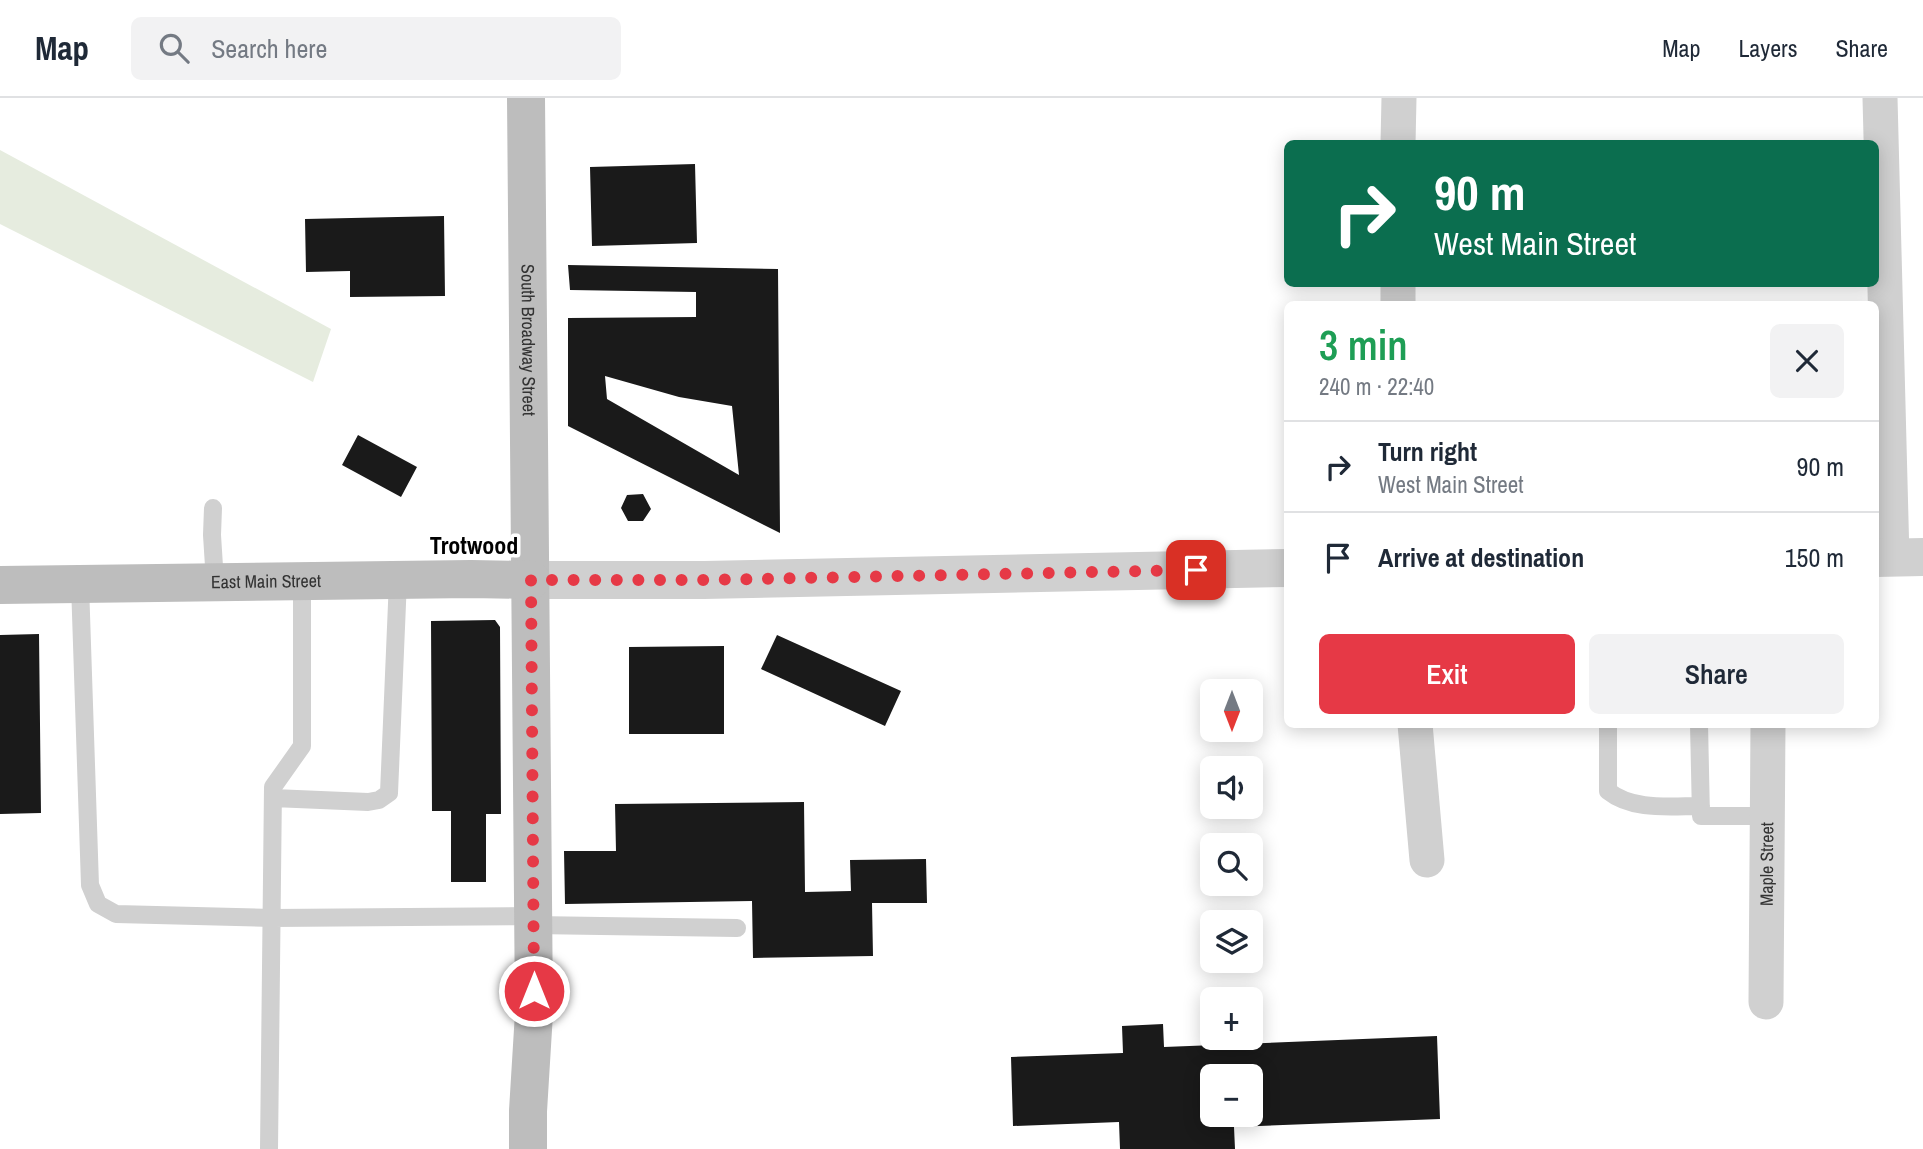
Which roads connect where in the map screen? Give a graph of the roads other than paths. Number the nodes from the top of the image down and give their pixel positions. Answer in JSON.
{"nodes":[{"id":1,"x":526,"y":98,"type":"edge"},
{"id":2,"x":1399,"y":98,"type":"edge"},
{"id":3,"x":1880,"y":98,"type":"edge"},
{"id":4,"x":1398,"y":140,"type":"edge"},
{"id":5,"x":1881,"y":308,"type":"edge"},
{"id":6,"x":213,"y":508,"type":"dead end"},
{"id":7,"x":1897,"y":557,"type":"edge"},
{"id":8,"x":1284,"y":568,"type":"edge"},
{"id":9,"x":398,"y":580,"type":"junction"},
{"id":10,"x":531,"y":580,"type":"junction"},
{"id":11,"x":215,"y":582,"type":"junction"},
{"id":12,"x":302,"y":582,"type":"junction"},
{"id":13,"x":80,"y":584,"type":"junction"},
{"id":14,"x":0,"y":585,"type":"edge"},
{"id":15,"x":1415,"y":728,"type":"edge"},
{"id":16,"x":1608,"y":728,"type":"edge"},
{"id":17,"x":1699,"y":728,"type":"edge"},
{"id":18,"x":1768,"y":728,"type":"edge"},
{"id":19,"x":273,"y":798,"type":"junction"},
{"id":20,"x":1701,"y":806,"type":"junction"},
{"id":21,"x":1767,"y":816,"type":"junction"},
{"id":22,"x":1427,"y":860,"type":"dead end"},
{"id":23,"x":272,"y":918,"type":"junction"},
{"id":24,"x":533,"y":921,"type":"junction"},
{"id":25,"x":737,"y":928,"type":"dead end"},
{"id":26,"x":1766,"y":1002,"type":"dead end"},
{"id":27,"x":269,"y":1149,"type":"edge"},
{"id":28,"x":528,"y":1149,"type":"edge"}],
"edges":[{"from":1,"to":10,"type":"main road","name":"South Broadway Street"},
{"from":2,"to":4,"type":"street"},
{"from":3,"to":5,"type":"street"},
{"from":5,"to":7,"type":"street"},
{"from":6,"to":11,"type":"lane"},
{"from":8,"to":10,"type":"street"},
{"from":9,"to":10,"type":"main road","name":"East Main Street"},
{"from":9,"to":12,"type":"main road","name":"East Main Street"},
{"from":9,"to":19,"type":"lane"},
{"from":10,"to":24,"type":"main road","name":"South Broadway Street"},
{"from":11,"to":12,"type":"main road","name":"East Main Street"},
{"from":11,"to":13,"type":"main road","name":"East Main Street"},
{"from":12,"to":19,"type":"lane"},
{"from":13,"to":14,"type":"main road","name":"East Main Street"},
{"from":13,"to":23,"type":"lane"},
{"from":15,"to":22,"type":"street"},
{"from":16,"to":20,"type":"lane"},
{"from":17,"to":20,"type":"lane"},
{"from":18,"to":21,"type":"street","name":"Maple Street"},
{"from":19,"to":23,"type":"lane"},
{"from":20,"to":21,"type":"lane"},
{"from":21,"to":26,"type":"street","name":"Maple Street"},
{"from":23,"to":24,"type":"lane"},
{"from":23,"to":27,"type":"lane"},
{"from":24,"to":25,"type":"lane"},
{"from":24,"to":28,"type":"main road","name":"South Broadway Street"}]}
